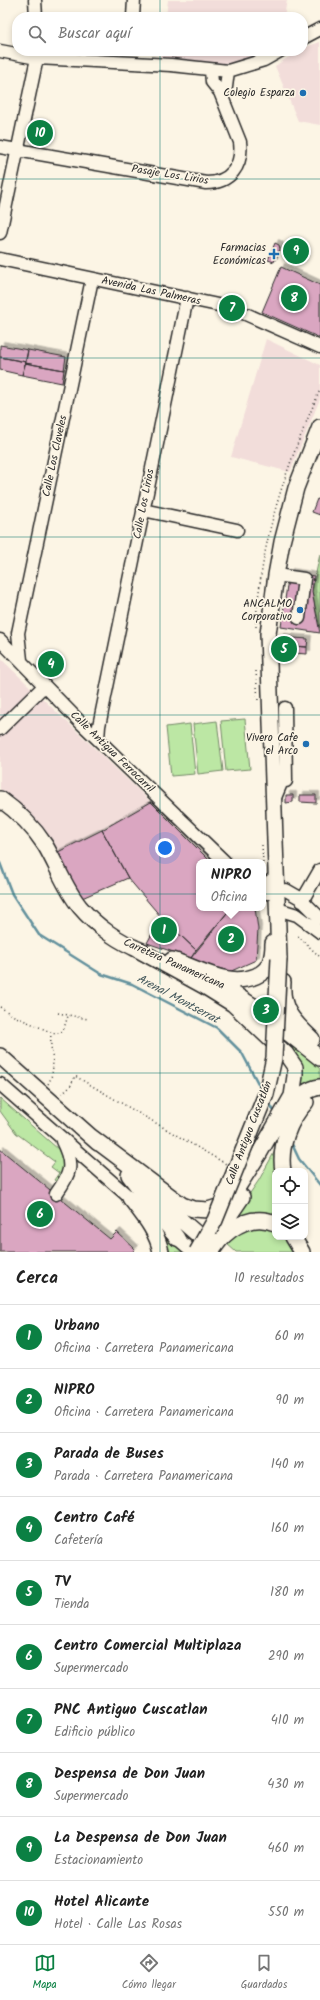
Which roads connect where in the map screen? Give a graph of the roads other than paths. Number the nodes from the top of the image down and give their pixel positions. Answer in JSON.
{"nodes":[{"id":1,"x":35,"y":0,"type":"edge"},
{"id":2,"x":134,"y":0,"type":"edge"},
{"id":3,"x":36,"y":12,"type":"edge"},
{"id":4,"x":133,"y":12,"type":"edge"},
{"id":5,"x":320,"y":29,"type":"edge"},
{"id":6,"x":308,"y":35,"type":"edge"},
{"id":7,"x":0,"y":50,"type":"edge"},
{"id":8,"x":12,"y":51,"type":"edge"},
{"id":9,"x":37,"y":56,"type":"edge"},
{"id":10,"x":130,"y":56,"type":"edge"},
{"id":11,"x":271,"y":56,"type":"edge"},
{"id":12,"x":210,"y":71,"type":"junction"},
{"id":13,"x":228,"y":72,"type":"junction"},
{"id":14,"x":220,"y":92,"type":"junction"},
{"id":15,"x":0,"y":147,"type":"edge"},
{"id":16,"x":17,"y":151,"type":"junction"},
{"id":17,"x":0,"y":234,"type":"edge"},
{"id":18,"x":0,"y":259,"type":"edge"},
{"id":19,"x":92,"y":279,"type":"junction"},
{"id":20,"x":187,"y":298,"type":"junction"},
{"id":21,"x":320,"y":347,"type":"edge"},
{"id":22,"x":320,"y":427,"type":"edge"},
{"id":23,"x":143,"y":510,"type":"junction"},
{"id":24,"x":237,"y":530,"type":"dead end"},
{"id":25,"x":276,"y":575,"type":"junction"},
{"id":26,"x":299,"y":618,"type":"dead end"},
{"id":27,"x":18,"y":633,"type":"junction"},
{"id":28,"x":1,"y":641,"type":"edge"},
{"id":29,"x":21,"y":660,"type":"junction"},
{"id":30,"x":44,"y":686,"type":"junction"},
{"id":31,"x":285,"y":708,"type":"dead end"},
{"id":32,"x":103,"y":711,"type":"junction"},
{"id":33,"x":82,"y":724,"type":"junction"},
{"id":34,"x":0,"y":729,"type":"edge"},
{"id":35,"x":98,"y":739,"type":"junction"},
{"id":36,"x":0,"y":800,"type":"edge"},
{"id":37,"x":274,"y":801,"type":"junction"},
{"id":38,"x":275,"y":845,"type":"junction"},
{"id":39,"x":222,"y":859,"type":"edge"},
{"id":40,"x":320,"y":870,"type":"edge"},
{"id":41,"x":273,"y":886,"type":"edge"},
{"id":42,"x":302,"y":901,"type":"junction"},
{"id":43,"x":284,"y":911,"type":"junction"},
{"id":44,"x":318,"y":923,"type":"edge"},
{"id":45,"x":133,"y":947,"type":"junction"},
{"id":46,"x":154,"y":956,"type":"junction"},
{"id":47,"x":320,"y":1047,"type":"edge"},
{"id":48,"x":0,"y":1056,"type":"edge"},
{"id":49,"x":320,"y":1058,"type":"edge"},
{"id":50,"x":0,"y":1084,"type":"edge"},
{"id":51,"x":320,"y":1087,"type":"edge"},
{"id":52,"x":320,"y":1092,"type":"edge"},
{"id":53,"x":287,"y":1118,"type":"junction"},
{"id":54,"x":90,"y":1136,"type":"junction"},
{"id":55,"x":60,"y":1138,"type":"junction"},
{"id":56,"x":279,"y":1142,"type":"junction"},
{"id":57,"x":283,"y":1168,"type":"edge"},
{"id":58,"x":129,"y":1175,"type":"junction"},
{"id":59,"x":56,"y":1194,"type":"dead end"},
{"id":60,"x":130,"y":1198,"type":"junction"},
{"id":61,"x":272,"y":1222,"type":"edge"},
{"id":62,"x":177,"y":1238,"type":"junction"},
{"id":63,"x":295,"y":1240,"type":"edge"},
{"id":64,"x":302,"y":1240,"type":"edge"},
{"id":65,"x":215,"y":1246,"type":"edge"},
{"id":66,"x":161,"y":1252,"type":"edge"},
{"id":67,"x":192,"y":1252,"type":"edge"},
{"id":68,"x":197,"y":1252,"type":"edge"},
{"id":69,"x":204,"y":1252,"type":"edge"},
{"id":70,"x":302,"y":1252,"type":"edge"},
{"id":71,"x":305,"y":1252,"type":"edge"}],
"edges":[{"from":1,"to":3,"type":"street"},
{"from":2,"to":4,"type":"street"},
{"from":5,"to":6,"type":"street"},
{"from":7,"to":8,"type":"street"},
{"from":9,"to":16,"type":"street"},
{"from":10,"to":12,"type":"street"},
{"from":11,"to":13,"type":"street"},
{"from":12,"to":13,"type":"street"},
{"from":12,"to":14,"type":"street","name":"Pasaje Los Lirios"},
{"from":13,"to":14,"type":"street"},
{"from":14,"to":16,"type":"street","name":"Pasaje Los Lirios"},
{"from":15,"to":16,"type":"street","name":"Pasaje Los Lirios"},
{"from":16,"to":17,"type":"street"},
{"from":18,"to":19,"type":"street","name":"Avenida Las Palmeras"},
{"from":19,"to":20,"type":"street","name":"Avenida Las Palmeras"},
{"from":19,"to":27,"type":"street","name":"Calle Los Claveles"},
{"from":20,"to":21,"type":"street","name":"Avenida Las Palmeras"},
{"from":20,"to":23,"type":"street","name":"Calle Los Lirios"},
{"from":22,"to":25,"type":"main road"},
{"from":23,"to":24,"type":"street"},
{"from":23,"to":32,"type":"street","name":"Calle Los Lirios"},
{"from":25,"to":26,"type":"street"},
{"from":25,"to":37,"type":"main road"},
{"from":27,"to":28,"type":"street"},
{"from":27,"to":29,"type":"street","name":"Calle Los Claveles"},
{"from":28,"to":29,"type":"street","name":"Calle Antigua Ferrocarril"},
{"from":29,"to":30,"type":"street","name":"Calle Antigua Ferrocarril"},
{"from":30,"to":33,"type":"street","name":"Calle Antigua Ferrocarril"},
{"from":30,"to":34,"type":"street"},
{"from":31,"to":37,"type":"street"},
{"from":32,"to":33,"type":"street"},
{"from":32,"to":35,"type":"street","name":"Calle Los Lirios"},
{"from":33,"to":35,"type":"street","name":"Calle Antigua Ferrocarril"},
{"from":35,"to":39,"type":"street","name":"Calle Antigua Ferrocarril"},
{"from":36,"to":45,"type":"main road","name":"Carretera Panamericana"},
{"from":37,"to":38,"type":"main road"},
{"from":38,"to":41,"type":"main road"},
{"from":38,"to":41,"type":"main road"},
{"from":40,"to":42,"type":"street"},
{"from":41,"to":42,"type":"street"},
{"from":41,"to":43,"type":"main road"},
{"from":41,"to":43,"type":"main road"},
{"from":41,"to":46,"type":"main road"},
{"from":41,"to":68,"type":"main road","name":"Calle Antiguo Cuscatlán","bridge":true},
{"from":42,"to":44,"type":"street"},
{"from":43,"to":44,"type":"street"},
{"from":43,"to":47,"type":"main road"},
{"from":45,"to":46,"type":"main road","name":"Carretera Panamericana"},
{"from":45,"to":53,"type":"main road"},
{"from":46,"to":49,"type":"main road","name":"Carretera Panamericana"},
{"from":48,"to":54,"type":"main road"},
{"from":50,"to":55,"type":"street"},
{"from":51,"to":53,"type":"main road"},
{"from":52,"to":53,"type":"main road"},
{"from":53,"to":54,"type":"main road"},
{"from":53,"to":56,"type":"main road"},
{"from":54,"to":58,"type":"main road"},
{"from":55,"to":59,"type":"street"},
{"from":55,"to":60,"type":"street"},
{"from":56,"to":57,"type":"main road"},
{"from":56,"to":65,"type":"main road"},
{"from":58,"to":62,"type":"main road"},
{"from":58,"to":65,"type":"main road"},
{"from":60,"to":62,"type":"street"},
{"from":60,"to":66,"type":"main road"},
{"from":61,"to":65,"type":"main road"},
{"from":62,"to":67,"type":"street"},
{"from":63,"to":70,"type":"main road"},
{"from":64,"to":71,"type":"main road"},
{"from":65,"to":69,"type":"main road"}]}
